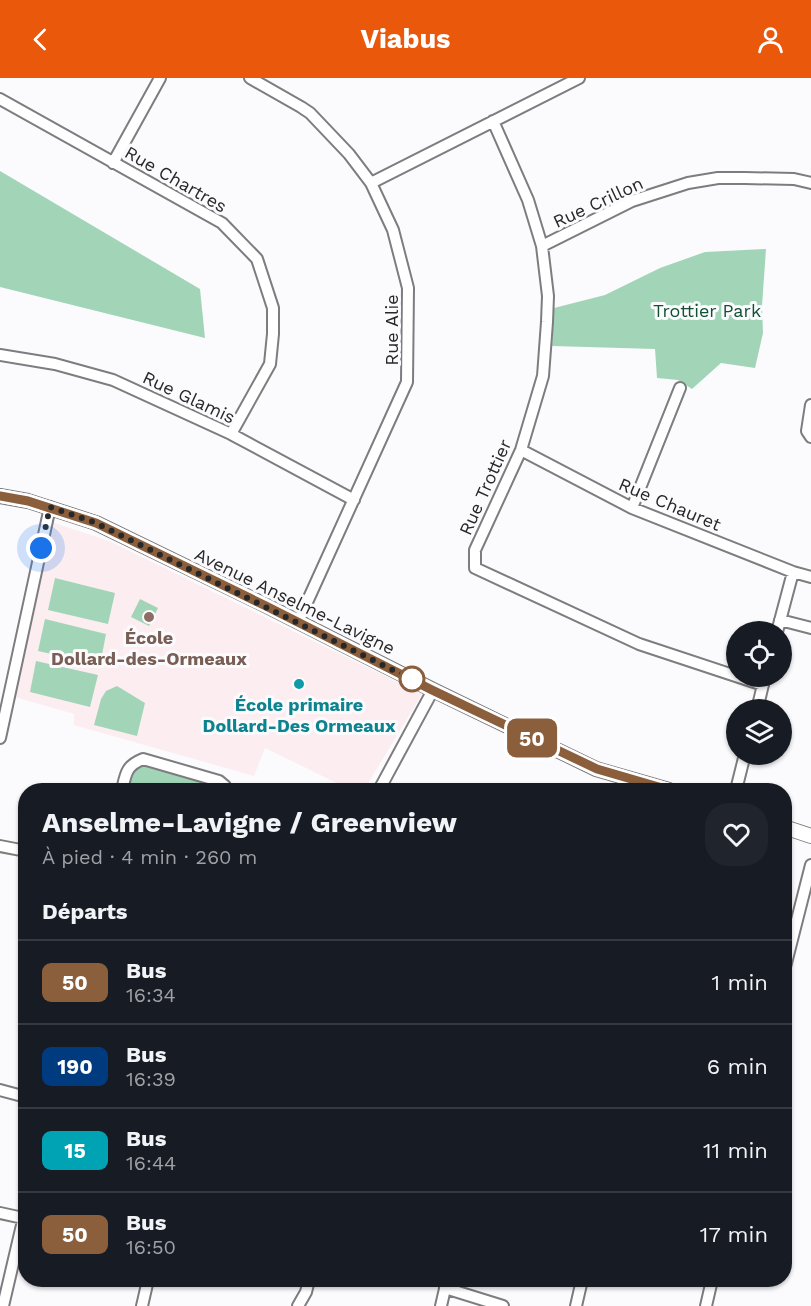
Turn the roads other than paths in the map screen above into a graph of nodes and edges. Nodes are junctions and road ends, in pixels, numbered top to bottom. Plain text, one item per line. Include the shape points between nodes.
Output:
1 (160, 78) edge
2 (250, 78) edge
3 (575, 79) edge
4 (0, 99) edge
5 (493, 121) junction
6 (113, 162) junction
7 (371, 183) junction
8 (811, 183) edge
9 (542, 246) junction
10 (0, 355) edge
11 (680, 388) dead end
12 (811, 405) edge
13 (231, 434) junction
14 (811, 437) edge
15 (521, 450) junction
16 (0, 496) edge
17 (354, 500) junction
18 (50, 507) junction
19 (632, 508) junction
20 (793, 572) junction
21 (811, 577) edge
22 (780, 620) joint
23 (298, 622) junction
24 (811, 628) edge
25 (726, 670) edge
26 (432, 690) junction
27 (1, 726) edge
28 (0, 738) edge
29 (742, 765) edge
30 (124, 783) edge
31 (221, 783) edge
32 (383, 783) edge
33 (645, 783) edge
34 (738, 783) edge
35 (792, 830) edge
36 (811, 836) edge
37 (0, 846) edge
38 (18, 849) edge
39 (811, 865) edge
40 (792, 941) edge
41 (0, 1090) edge
42 (18, 1094) edge
43 (0, 1213) edge
44 (18, 1213) edge
45 (18, 1240) edge
46 (146, 1287) edge
47 (307, 1287) edge
48 (445, 1287) edge
49 (454, 1287) edge
50 (580, 1287) edge
51 (710, 1287) edge
52 (3, 1306) edge
53 (142, 1306) edge
54 (298, 1306) edge
55 (441, 1306) edge
56 (503, 1306) edge
57 (576, 1306) edge
58 (706, 1306) edge

1 - 6 street
2 - 7 street, Rue Alie via 310,113
3 - 5 street
4 - 6 street, Rue Chartres
5 - 7 street
5 - 9 street, Rue Trottier via 528,200
6 - 13 street, Rue Chartres via 222,223 257,259 273,308 270,364
7 - 17 street, Rue Alie via 393,230 408,288 407,382
8 - 9 street, Rue Crillon via 794,179 718,178 688,183 632,201
9 - 15 street, Rue Trottier via 548,296 543,376
10 - 13 street, Rue Glamis via 55,364 112,380
11 - 19 street
12 - 14 street via 807,430
13 - 17 street, Rue Glamis
15 - 19 street, Rue Chauret
15 - 25 street, Rue Trottier via 475,550 475,568 639,644
16 - 18 street, Avenue Anselme-Lavigne
17 - 23 street, Rue Alie
18 - 23 street, Avenue Anselme-Lavigne via 96,523
18 - 27 street
19 - 20 street, Rue Chauret
20 - 21 street, Rue Chauret
20 - 22 street
22 - 24 street
23 - 26 street, Avenue Anselme-Lavigne
26 - 32 street
26 - 33 street, Avenue Anselme-Lavigne via 597,769
27 - 28 street
29 - 34 street
30 - 31 street via 132,763 144,759
35 - 36 street
37 - 38 street
39 - 40 street
41 - 42 street
43 - 44 street
45 - 52 street
46 - 53 street
47 - 54 street
48 - 55 street
49 - 56 street
50 - 57 street
51 - 58 street

